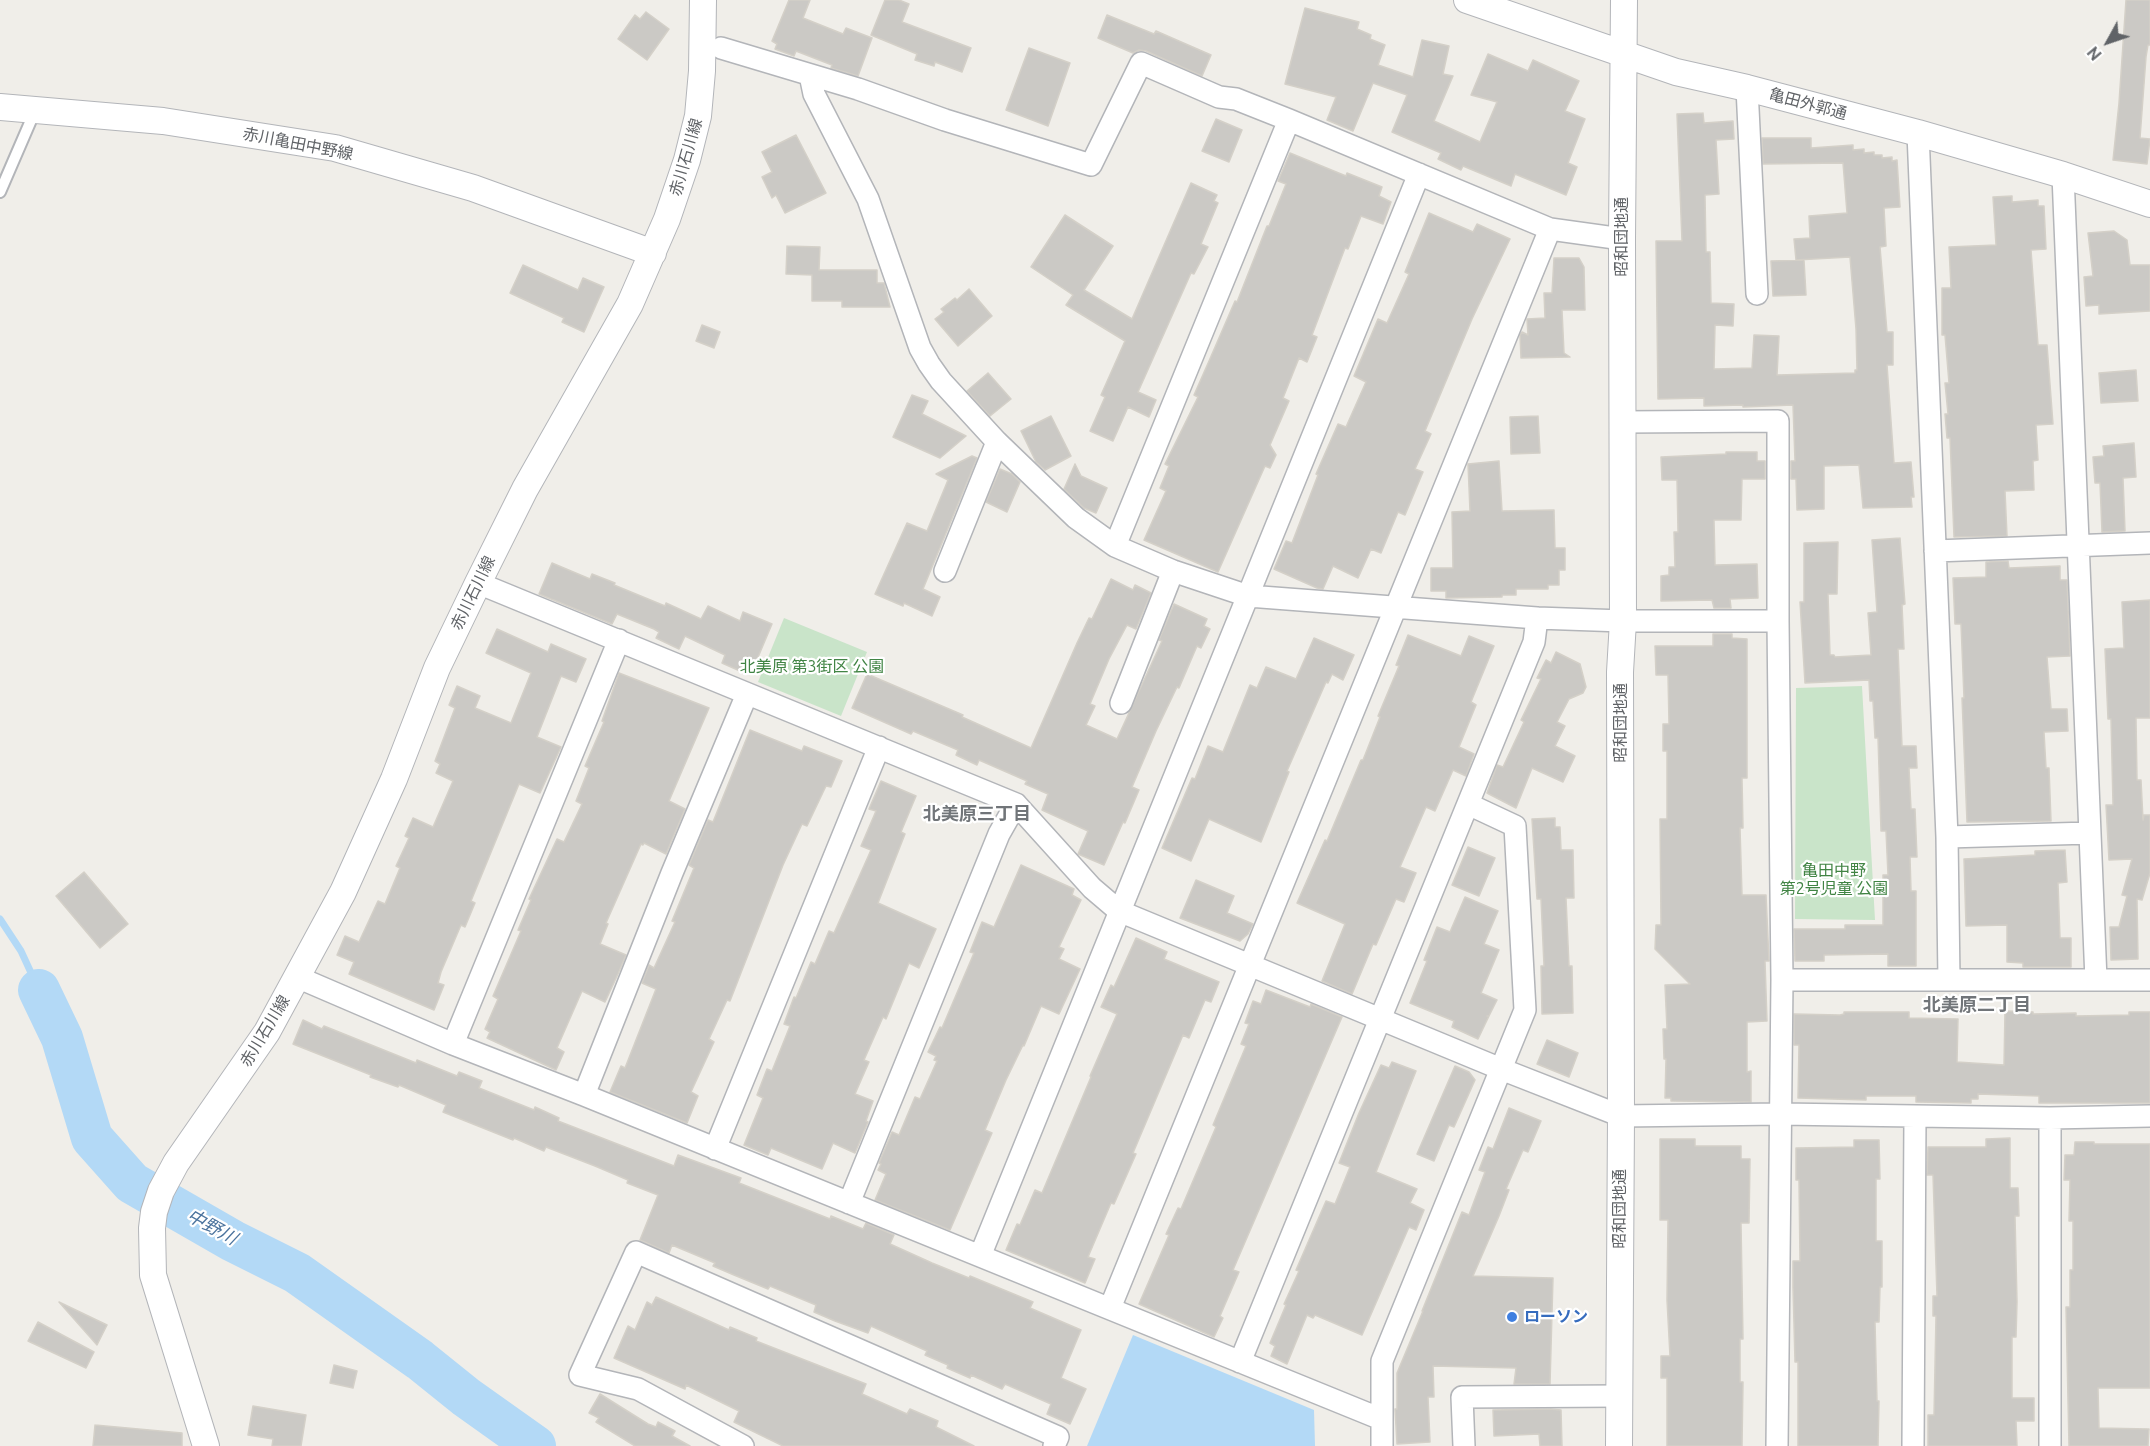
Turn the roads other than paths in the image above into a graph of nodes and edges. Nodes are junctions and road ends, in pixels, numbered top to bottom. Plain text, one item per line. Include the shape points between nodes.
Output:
1 (703, 0) edge
2 (1467, 0) edge
3 (1624, 0) edge
4 (721, 48) dead end
5 (1624, 55) junction
6 (810, 75) junction
7 (1747, 88) junction
8 (0, 107) edge
9 (35, 111) junction
10 (1289, 120) junction
11 (1918, 133) junction
12 (1419, 174) junction
13 (2062, 175) junction
14 (0, 192) edge
15 (2150, 204) edge
16 (1550, 229) junction
17 (1622, 239) junction
18 (653, 253) junction
19 (1757, 294) dead end
20 (1622, 422) junction
21 (997, 442) junction
22 (2150, 543) edge
23 (1115, 546) junction
24 (2078, 546) junction
25 (1935, 551) junction
26 (945, 571) dead end
27 (1173, 571) junction
28 (477, 584) junction
29 (1248, 596) junction
30 (1395, 607) junction
31 (1537, 618) junction
32 (1623, 621) junction
33 (1778, 621) junction
34 (619, 640) junction
35 (747, 694) junction
36 (1121, 704) dead end
37 (879, 747) junction
38 (1016, 804) junction
39 (1468, 804) junction
40 (2091, 833) junction
41 (1947, 837) junction
42 (1119, 911) junction
43 (1250, 964) junction
44 (297, 977) junction
45 (1782, 980) junction
46 (1949, 980) junction
47 (2096, 980) junction
48 (2150, 980) edge
49 (1381, 1019) junction
50 (453, 1044) junction
51 (1501, 1069) junction
52 (584, 1095) junction
53 (1780, 1114) junction
54 (1621, 1116) junction
55 (2150, 1116) edge
56 (1915, 1117) junction
57 (2050, 1118) junction
58 (715, 1149) junction
59 (849, 1203) junction
60 (980, 1256) junction
61 (1110, 1308) junction
62 (1240, 1362) junction
63 (1619, 1396) junction
64 (1381, 1419) junction
65 (206, 1446) edge
66 (743, 1446) edge
67 (1054, 1446) edge
68 (1382, 1446) edge
69 (1464, 1446) edge
70 (1619, 1446) edge
71 (1777, 1446) edge
72 (1913, 1446) edge
73 (2050, 1446) edge

1 - 18 street, 赤川石川線 via 698,116 687,160
2 - 5 street, 亀田外郭通
3 - 5 street, 昭和団地通
4 - 6 street
5 - 7 street, 亀田外郭通
5 - 17 street, 昭和団地通
6 - 10 street via 1091,165 1141,63 1219,97 1236,99
6 - 21 street via 814,94 868,199 920,348 941,381
7 - 11 street, 亀田外郭通
7 - 19 street
8 - 9 street, 赤川亀田中野線
9 - 14 lane
9 - 18 street, 赤川亀田中野線 via 163,121 335,148 473,188
10 - 12 street
10 - 23 street
11 - 13 street, 亀田外郭通
11 - 25 street
12 - 16 street
12 - 29 street
13 - 15 street, 亀田外郭通
13 - 24 street
16 - 17 street
16 - 30 street
17 - 20 street, 昭和団地通
18 - 28 street, 赤川石川線 via 630,304 525,489
20 - 32 street, 昭和団地通
20 - 33 street via 1778,421
21 - 23 street via 1076,518
21 - 26 street
22 - 24 street
23 - 27 street
24 - 25 street
24 - 40 street
25 - 41 street
27 - 29 street
27 - 36 street
28 - 34 street
28 - 44 street, 赤川石川線 via 437,668 394,779 343,892
29 - 30 street
29 - 42 street
30 - 31 street
30 - 43 street
31 - 32 street
31 - 39 street via 1534,642
32 - 33 street
32 - 54 street, 昭和団地通
33 - 45 street
34 - 35 street
34 - 50 street
35 - 37 street
35 - 52 street
37 - 38 street
37 - 58 street
38 - 42 street via 1092,888
38 - 59 street via 999,834
39 - 49 street
39 - 51 street via 1515,826 1525,1010
40 - 41 street
40 - 47 street
41 - 46 street
42 - 43 street
42 - 60 street
43 - 49 street
43 - 61 street
44 - 50 street
44 - 65 street, 赤川石川線 via 267,1032 176,1163 154,1212 153,1275
45 - 46 street
45 - 53 street
46 - 47 street
47 - 48 street
49 - 51 street
49 - 62 street
50 - 52 street
51 - 54 street
51 - 64 street via 1382,1361
52 - 58 street
53 - 54 street
53 - 56 street
53 - 71 street
54 - 63 street, 昭和団地通
55 - 57 street
56 - 57 street
56 - 72 street
57 - 73 street
58 - 59 street
59 - 60 street
60 - 61 street
61 - 62 street
62 - 64 street
63 - 69 street via 1462,1397
63 - 70 street, 昭和団地通
64 - 68 street
66 - 67 street via 638,1389 580,1375 636,1252 1058,1437

